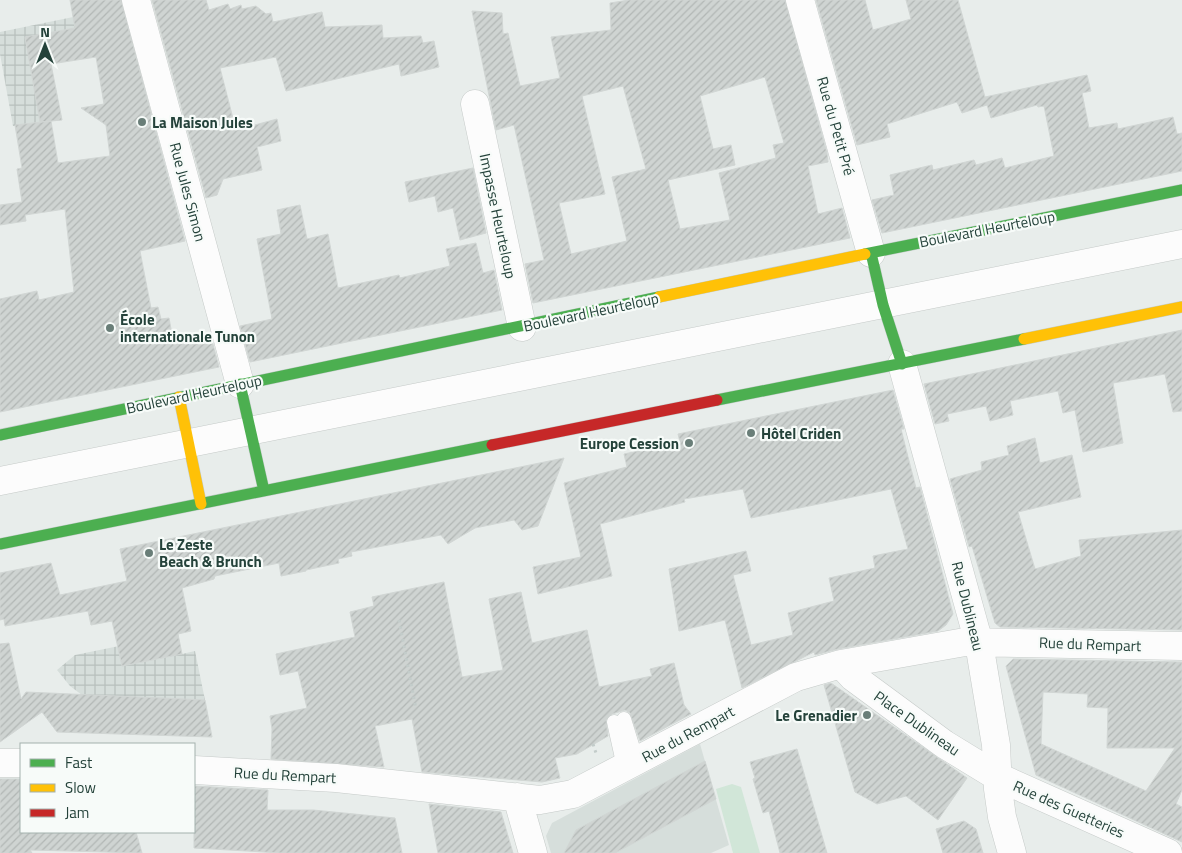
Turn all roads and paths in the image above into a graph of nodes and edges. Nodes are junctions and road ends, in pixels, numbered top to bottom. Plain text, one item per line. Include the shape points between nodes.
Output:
1 (136, 0) edge
2 (800, 0) edge
3 (475, 104) dead end
4 (1182, 190) edge
5 (1182, 244) edge
6 (871, 253) junction
7 (883, 305) junction
8 (1182, 307) edge
9 (522, 327) junction
10 (902, 364) junction
11 (240, 384) junction
12 (179, 397) junction
13 (251, 430) junction
14 (0, 435) edge
15 (189, 443) junction
16 (0, 481) edge
17 (264, 491) junction
18 (202, 504) junction
19 (0, 544) edge
20 (398, 620) dead end
21 (979, 643) junction
22 (1182, 646) edge
23 (841, 664) junction
24 (416, 709) dead end
25 (619, 721) dead end
26 (0, 763) edge
27 (20, 763) edge
28 (631, 764) junction
29 (195, 770) edge
30 (998, 777) junction
31 (517, 797) junction
32 (533, 853) edge
33 (1012, 853) edge
34 (1168, 853) edge

1 - 11 street, Rue Jules Simon
2 - 6 street, Rue du Petit Pré
3 - 9 street, Impasse Heurteloup
4 - 6 main road, Boulevard Heurteloup
5 - 7 street
6 - 7 main road
6 - 9 main road, Boulevard Heurteloup
7 - 10 main road
7 - 13 street
8 - 10 main road
9 - 11 main road, Boulevard Heurteloup
10 - 17 main road
10 - 21 street, Rue Dublineau
11 - 12 main road, Boulevard Heurteloup
11 - 13 main road
12 - 14 main road, Boulevard Heurteloup
12 - 15 main road
13 - 15 street
13 - 17 main road
15 - 16 street
15 - 18 main road
17 - 18 main road
18 - 19 main road
20 - 24 path
21 - 22 street, Rue du Rempart
21 - 23 street, Rue du Rempart via 933,646
21 - 30 street, Rue Dublineau via 996,745
23 - 28 street, Rue du Rempart via 796,677
23 - 30 street, Place Dublineau via 853,677 929,733
25 - 28 lane
26 - 27 street
28 - 31 street, Rue du Rempart via 573,794 540,800
29 - 31 street, Rue du Rempart via 336,778
30 - 33 street, Rue Dublineau via 1002,817
30 - 34 street, Rue des Guetteries
31 - 32 street

